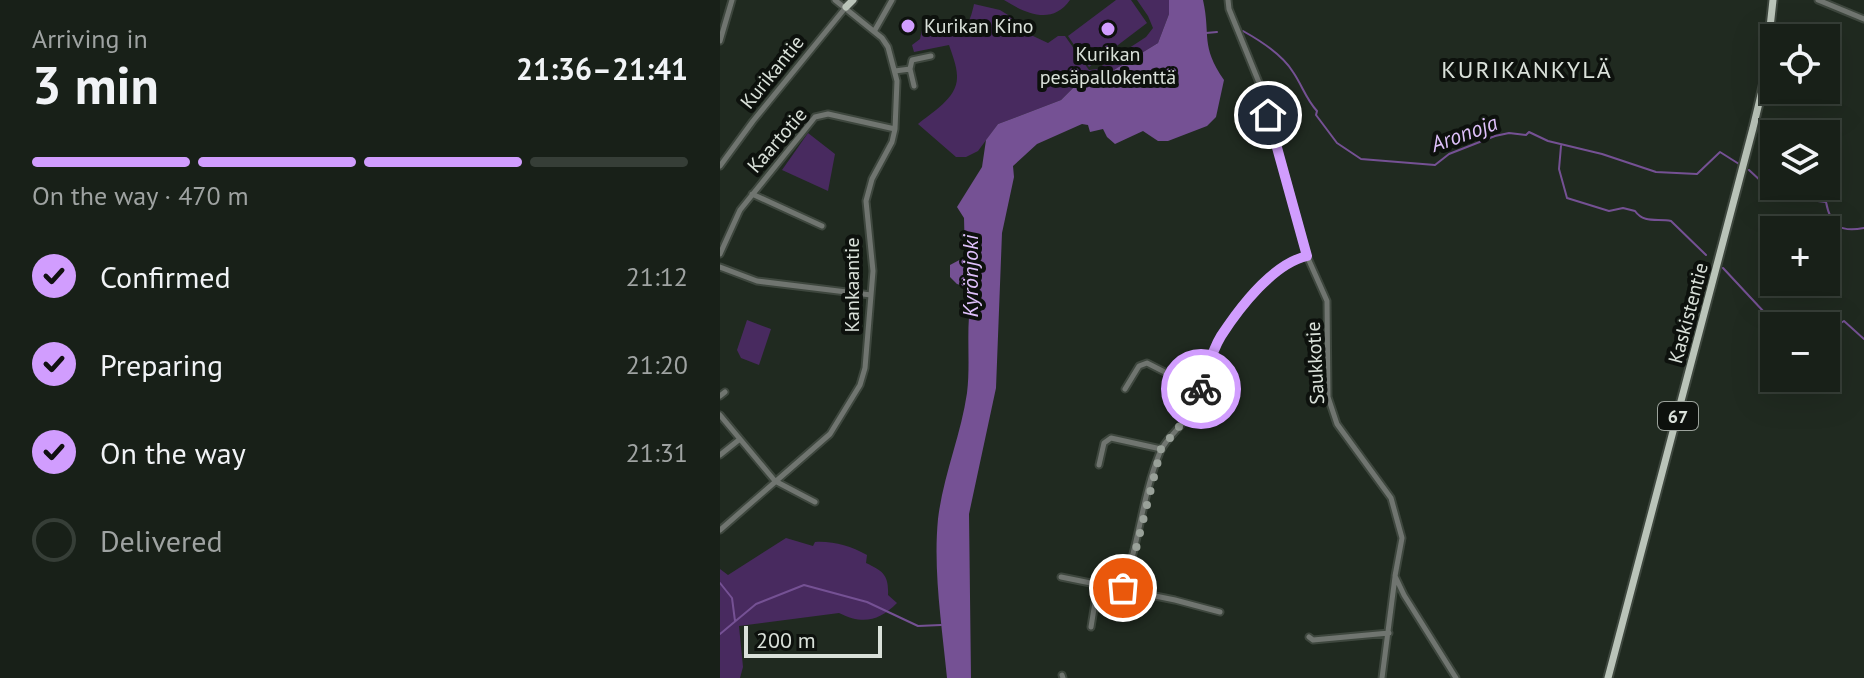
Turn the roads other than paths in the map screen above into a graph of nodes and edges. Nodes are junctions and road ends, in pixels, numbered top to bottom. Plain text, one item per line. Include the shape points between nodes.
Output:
1 (732, 0) edge
2 (835, 0) edge
3 (853, 0) edge
4 (892, 0) edge
5 (1228, 0) edge
6 (1773, 0) edge
7 (1818, 0) edge
8 (846, 7) junction
9 (1864, 19) edge
10 (875, 30) junction
11 (720, 41) edge
12 (931, 56) dead end
13 (910, 69) junction
14 (895, 71) junction
15 (914, 86) dead end
16 (895, 129) junction
17 (720, 166) edge
18 (752, 194) junction
19 (822, 226) dead end
20 (720, 254) edge
21 (1307, 256) junction
22 (720, 267) edge
23 (871, 295) junction
24 (1125, 389) dead end
25 (1200, 390) junction
26 (720, 415) edge
27 (740, 439) junction
28 (1161, 449) junction
29 (720, 455) edge
30 (1099, 465) dead end
31 (775, 481) junction
32 (815, 502) dead end
33 (721, 529) edge
34 (1395, 576) junction
35 (1061, 577) dead end
36 (1099, 584) junction
37 (1123, 588) junction
38 (1220, 612) dead end
39 (1091, 627) dead end
40 (1389, 633) junction
41 (1309, 637) dead end
42 (1382, 678) edge
43 (1456, 678) edge
44 (1608, 678) edge

1 - 11 street
2 - 8 street, Kankaantie
3 - 8 main road, Kurikantie
4 - 10 street
5 - 21 street, Saukkotie via 1260,85
6 - 44 main road, Kaskistentie / 67 via 1753,128
7 - 9 street
8 - 10 street, Kankaantie
8 - 17 street, Kurikantie
10 - 14 street, Kankaantie via 888,47
12 - 13 street via 912,60
13 - 14 street
13 - 15 street
14 - 16 street, Kankaantie
16 - 18 street, Kaartotie via 821,114
16 - 23 street, Kankaantie via 866,201
18 - 19 street
18 - 20 street, Kaartotie
21 - 25 street via 1279,269 1220,337
21 - 34 street, Saukkotie via 1327,301 1328,397 1337,424 1391,498 1401,525
22 - 23 street via 757,281
23 - 31 street, Kankaantie via 860,385 830,434
24 - 25 street via 1139,366 1147,363
25 - 28 street via 1191,412
26 - 27 street
27 - 29 street
27 - 31 street
28 - 30 street via 1111,438 1104,443
28 - 37 street
31 - 32 street
31 - 33 street, Kankaantie
34 - 40 street, Saukkotie
34 - 43 street
35 - 36 street
36 - 37 street
36 - 39 street
37 - 38 street
40 - 41 street
40 - 42 street, Saukkotie

